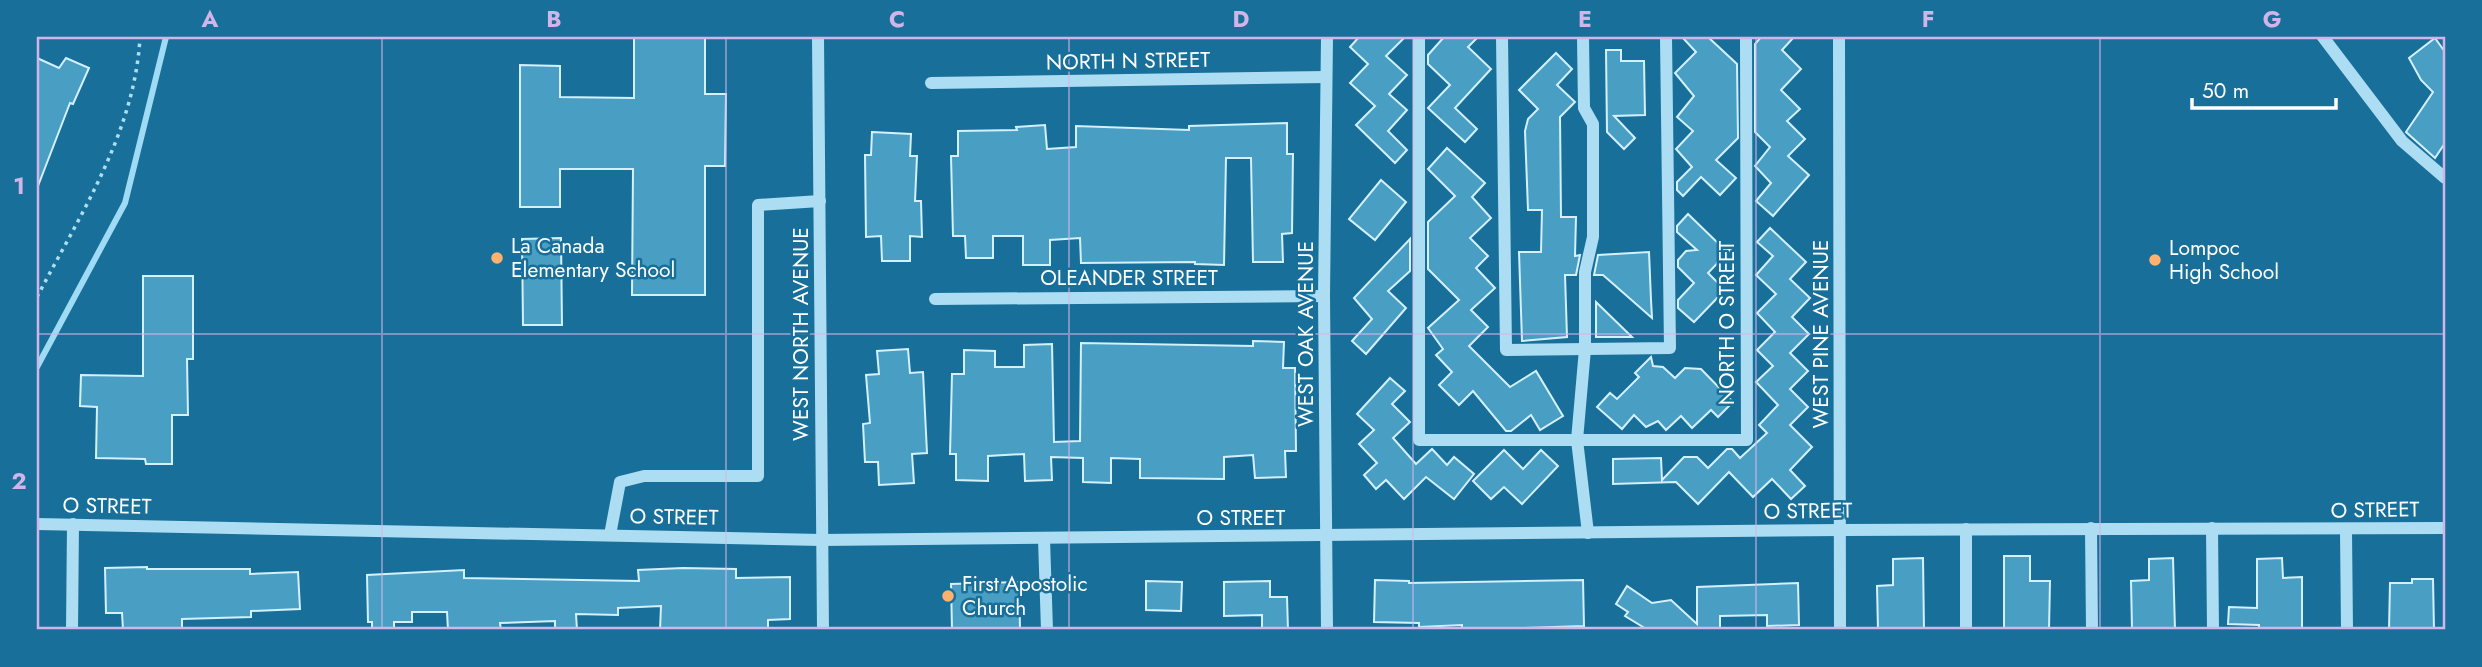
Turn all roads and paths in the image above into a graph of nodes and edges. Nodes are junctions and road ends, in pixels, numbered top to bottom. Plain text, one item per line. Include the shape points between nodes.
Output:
1 (140, 37) edge
2 (818, 37) edge
3 (1327, 37) edge
4 (1419, 37) edge
5 (1502, 37) edge
6 (1583, 37) edge
7 (1666, 37) edge
8 (1746, 37) edge
9 (1839, 37) edge
10 (2323, 37) edge
11 (1326, 77) junction
12 (931, 83) dead end
13 (2445, 178) edge
14 (820, 201) junction
15 (1324, 296) junction
16 (37, 297) edge
17 (935, 299) dead end
18 (1585, 349) junction
19 (1577, 440) junction
20 (37, 524) edge
21 (74, 524) junction
22 (2091, 528) junction
23 (2212, 528) junction
24 (2445, 528) edge
25 (1966, 529) junction
26 (1841, 530) junction
27 (2346, 531) junction
28 (1588, 533) junction
29 (610, 535) junction
30 (1326, 537) junction
31 (1045, 539) junction
32 (821, 540) junction
33 (72, 630) edge
34 (823, 630) edge
35 (1046, 630) edge
36 (1327, 630) edge
37 (1840, 630) edge
38 (1966, 630) edge
39 (2092, 630) edge
40 (2213, 630) edge
41 (2347, 630) edge

1 - 16 path via 129,105 109,159
2 - 14 street, WEST NORTH AVENUE
3 - 11 street, WEST OAK AVENUE
4 - 19 street, NORTH O STREET via 1419,440
5 - 18 street via 1506,350
6 - 18 street via 1584,108 1593,124 1593,224 1585,272
7 - 18 street via 1670,348
8 - 19 street, NORTH O STREET via 1746,440
9 - 26 street, WEST PINE AVENUE
10 - 13 street via 2402,141
11 - 12 street, NORTH N STREET
11 - 15 street, WEST OAK AVENUE
14 - 29 street via 758,205 758,476 645,476 620,482
14 - 32 street, WEST NORTH AVENUE
15 - 17 street, OLEANDER STREET
15 - 30 street, WEST OAK AVENUE
18 - 19 street
19 - 28 street
20 - 21 street, O STREET
21 - 29 street, O STREET
21 - 33 street
22 - 23 street, O STREET
22 - 25 street, O STREET
22 - 39 street
23 - 27 street, O STREET
23 - 40 street
24 - 27 street, O STREET
25 - 26 street, O STREET
25 - 38 street
26 - 28 street, O STREET
26 - 37 street, WEST PINE AVENUE
27 - 41 street
28 - 30 street, O STREET
29 - 32 street, O STREET
30 - 31 street, O STREET
30 - 36 street, WEST OAK AVENUE
31 - 32 street, O STREET
31 - 35 street
32 - 34 street, WEST NORTH AVENUE

